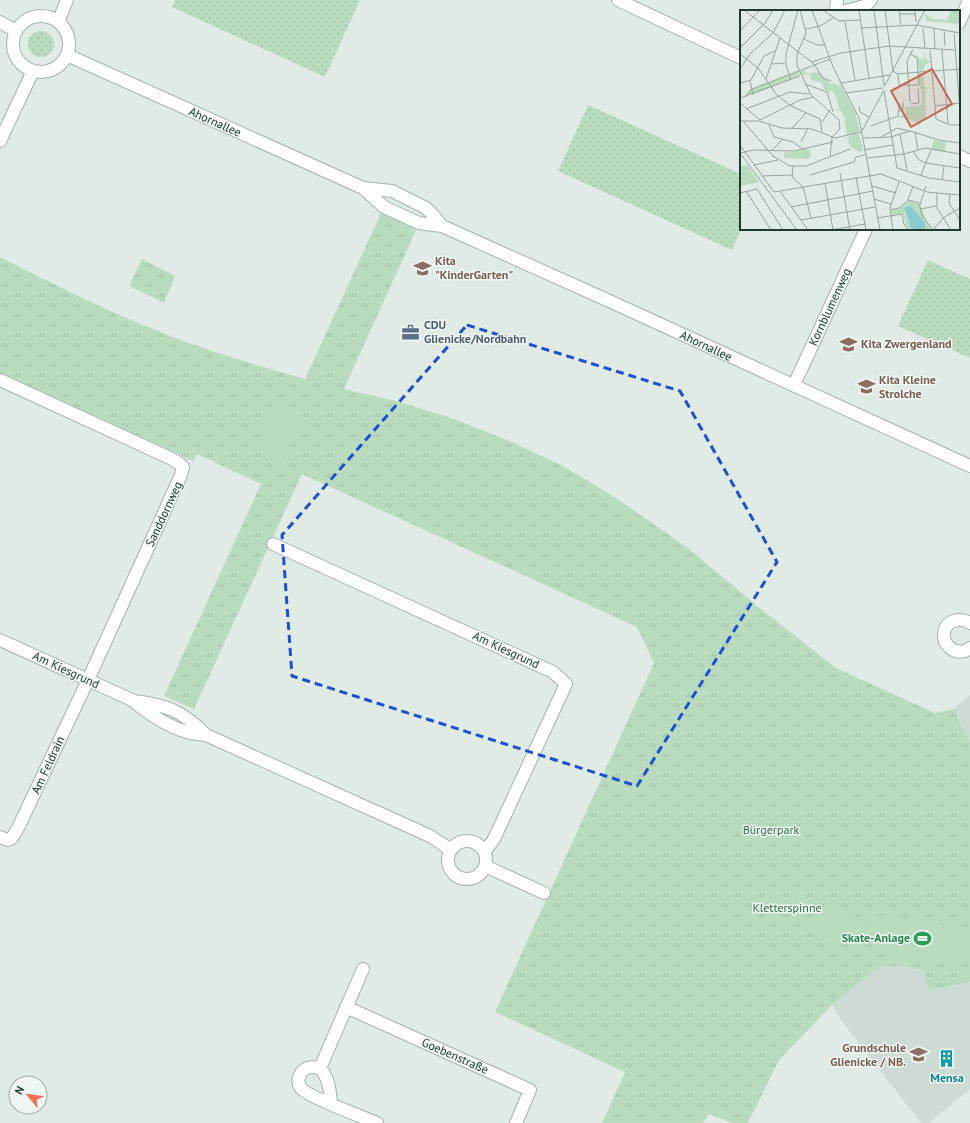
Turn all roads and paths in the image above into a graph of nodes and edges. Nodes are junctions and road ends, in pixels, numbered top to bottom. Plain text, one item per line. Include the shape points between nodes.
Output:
1 (67, 0) edge
2 (618, 0) edge
3 (837, 0) edge
4 (871, 0) edge
5 (969, 0) edge
6 (836, 10) edge
7 (849, 10) edge
8 (960, 21) edge
9 (0, 22) edge
10 (58, 22) junction
11 (16, 31) junction
12 (67, 55) junction
13 (740, 58) edge
14 (33, 71) junction
15 (0, 141) edge
16 (960, 156) edge
17 (970, 161) edge
18 (363, 188) junction
19 (442, 226) junction
20 (866, 230) edge
21 (0, 380) edge
22 (794, 385) junction
23 (970, 466) edge
24 (273, 544) dead end
25 (970, 623) edge
26 (0, 640) edge
27 (970, 648) edge
28 (88, 680) junction
29 (0, 837) edge
30 (451, 850) junction
31 (484, 851) junction
32 (485, 866) junction
33 (544, 893) dead end
34 (363, 969) dead end
35 (346, 1007) junction
36 (320, 1068) junction
37 (331, 1104) junction
38 (377, 1123) edge
39 (516, 1123) edge

1 - 10 street
2 - 13 street
3 - 6 street
4 - 7 street via 865,6
5 - 8 street
9 - 11 street
10 - 11 street via 47,17 35,17 24,22
10 - 12 street via 68,37
11 - 14 street via 13,43 15,55 22,65
12 - 14 street via 61,64 53,69
12 - 18 street, Ahornallee
14 - 15 street
16 - 17 street
18 - 19 street, Ahornallee via 390,210 419,223
18 - 19 street, Ahornallee via 392,191 426,208
19 - 22 street, Ahornallee
20 - 22 street, Kornblumenweg
21 - 28 street, Sanddornweg via 170,458 183,468
22 - 23 street, Ahornallee
24 - 31 street, Am Kiesgrund via 553,672 566,684 494,839
25 - 27 street via 957,620 946,627 944,633 944,639 952,649 958,652
26 - 28 street, Am Kiesgrund
28 - 29 street, Am Feldrain via 18,828 12,838 8,840
28 - 30 street, Am Kiesgrund via 132,700 150,715 169,725 189,733 206,734 430,836
30 - 31 street via 458,843 468,841 478,844
30 - 32 street via 448,859 450,868 455,875 463,879 480,874
31 - 32 street
32 - 33 street
34 - 35 street
35 - 36 street
35 - 39 street, Goebenstraße via 530,1090
36 - 37 street via 328,1082
36 - 37 street via 305,1069 298,1082 306,1093
37 - 38 street

